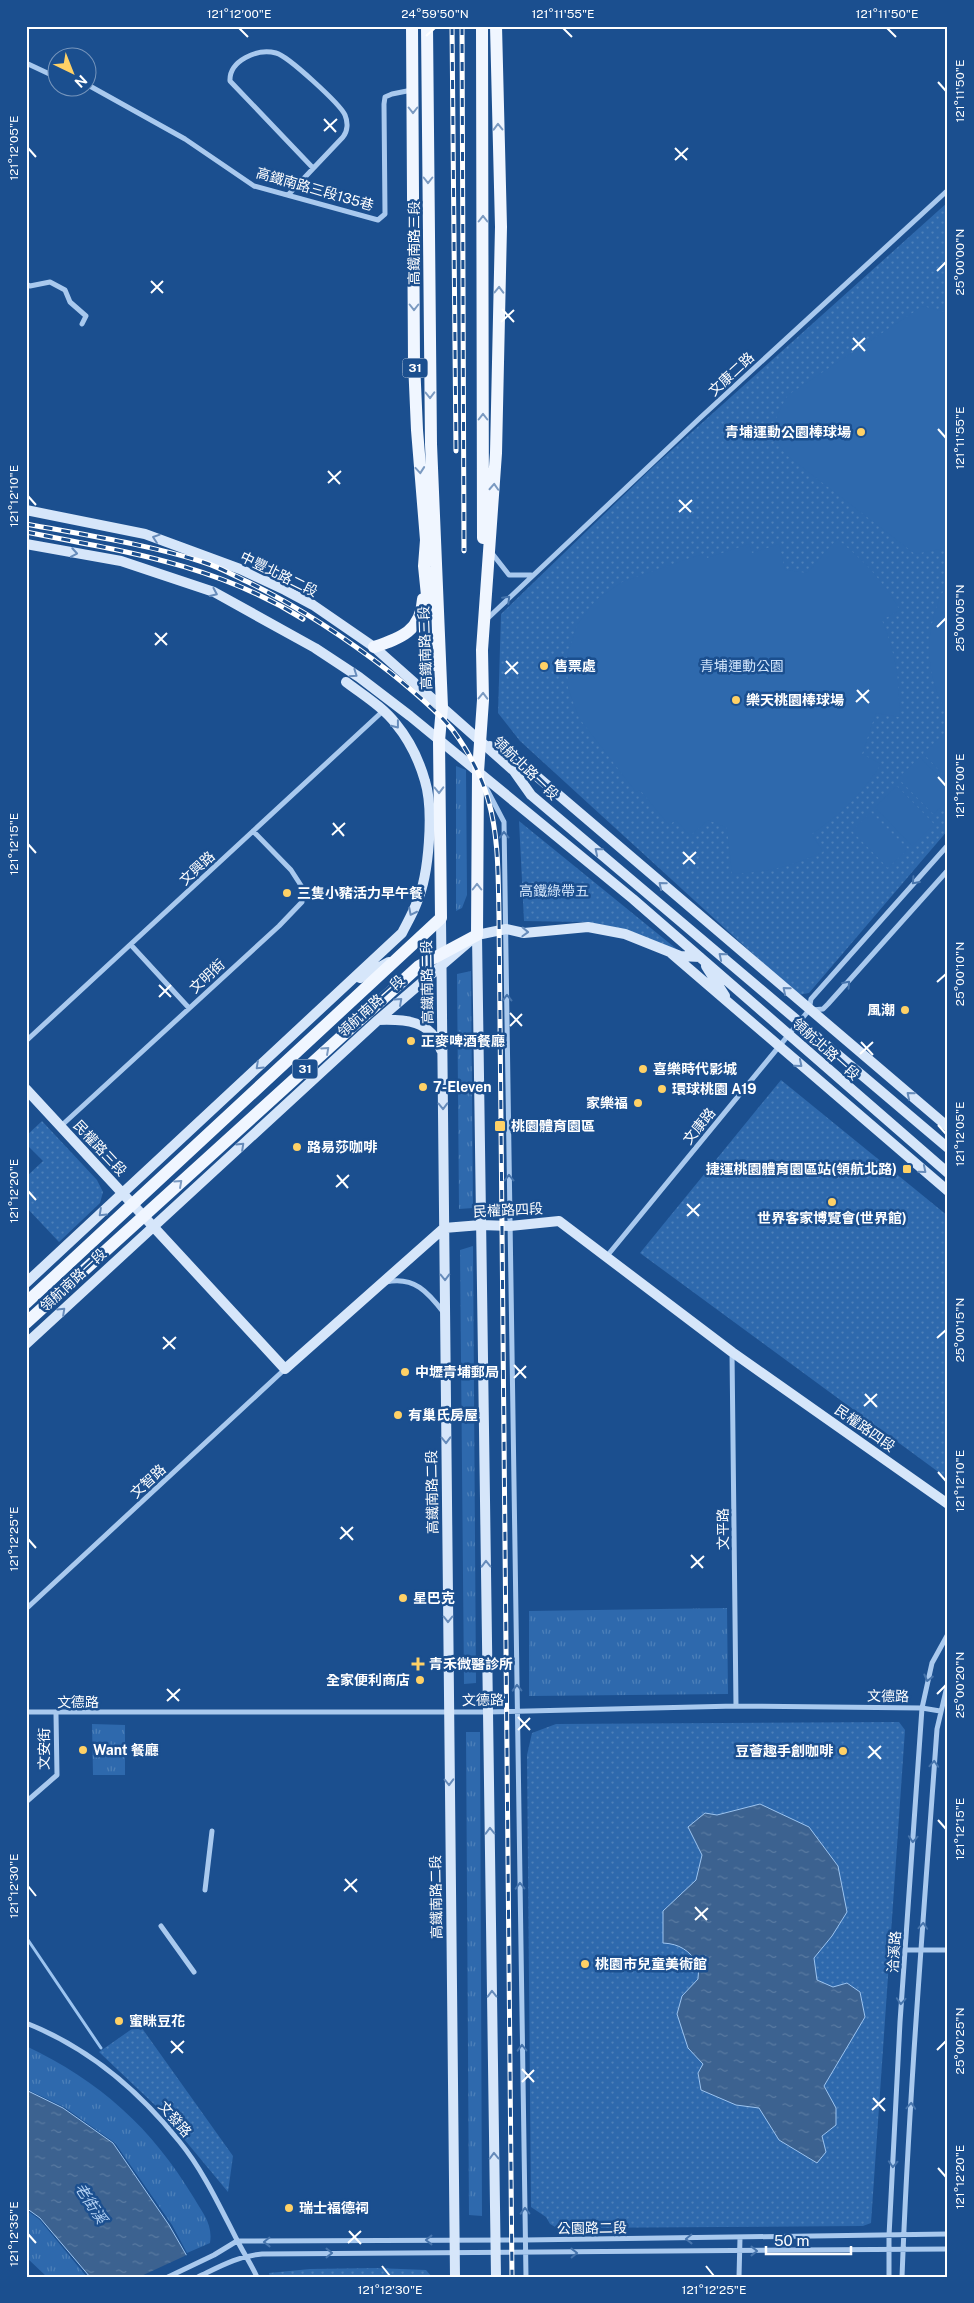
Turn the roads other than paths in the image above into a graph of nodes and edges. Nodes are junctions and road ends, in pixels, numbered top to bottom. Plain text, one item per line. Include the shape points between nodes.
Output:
1 (412, 26) edge
2 (482, 26) edge
3 (492, 26) edge
4 (496, 26) edge
5 (427, 29) edge
6 (26, 63) edge
7 (48, 73) edge
8 (482, 83) junction
9 (412, 90) junction
10 (98, 91) edge
11 (313, 168) junction
12 (948, 190) edge
13 (288, 195) junction
14 (26, 284) edge
15 (82, 324) dead end
16 (26, 510) edge
17 (426, 540) junction
18 (26, 544) edge
19 (490, 551) junction
20 (424, 566) junction
21 (531, 575) junction
22 (483, 623) junction
23 (440, 626) junction
24 (374, 646) junction
25 (346, 682) dead end
26 (442, 707) junction
27 (383, 710) junction
28 (439, 741) junction
29 (480, 742) junction
30 (478, 772) junction
31 (253, 830) junction
32 (948, 845) edge
33 (948, 870) edge
34 (441, 918) junction
35 (506, 930) junction
36 (477, 936) junction
37 (131, 945) junction
38 (670, 952) junction
39 (442, 953) junction
40 (400, 956) junction
41 (700, 957) junction
42 (442, 967) junction
43 (346, 986) junction
44 (189, 1008) junction
45 (732, 1008) junction
46 (809, 1010) junction
47 (378, 1020) junction
48 (800, 1022) junction
49 (789, 1035) junction
50 (26, 1041) edge
51 (778, 1046) junction
52 (442, 1056) junction
53 (26, 1089) edge
54 (61, 1126) junction
55 (948, 1127) edge
56 (948, 1148) edge
57 (948, 1173) edge
58 (948, 1191) edge
59 (123, 1193) junction
60 (133, 1204) junction
61 (143, 1215) junction
62 (481, 1226) junction
63 (510, 1226) junction
64 (154, 1227) junction
65 (444, 1228) junction
66 (607, 1256) junction
67 (26, 1282) edge
68 (383, 1283) junction
69 (26, 1303) edge
70 (445, 1315) junction
71 (26, 1323) edge
72 (26, 1344) edge
73 (732, 1352) junction
74 (285, 1369) junction
75 (948, 1504) edge
76 (26, 1609) edge
77 (948, 1634) edge
78 (948, 1682) edge
79 (736, 1706) junction
80 (922, 1708) junction
81 (517, 1711) junction
82 (940, 1711) junction
83 (26, 1712) edge
84 (449, 1712) junction
85 (488, 1712) junction
86 (56, 1714) junction
87 (26, 1802) edge
88 (212, 1831) dead end
89 (205, 1890) dead end
90 (161, 1926) dead end
91 (905, 1950) junction
92 (921, 1950) junction
93 (948, 1950) edge
94 (194, 1972) dead end
95 (26, 2023) edge
96 (948, 2234) edge
97 (904, 2235) junction
98 (889, 2236) junction
99 (740, 2238) junction
100 (455, 2240) junction
101 (495, 2240) junction
102 (526, 2240) junction
103 (237, 2241) junction
104 (904, 2249) junction
105 (948, 2249) edge
106 (889, 2250) junction
107 (739, 2251) junction
108 (455, 2254) junction
109 (496, 2254) junction
110 (526, 2254) junction
111 (245, 2256) junction
112 (168, 2277) edge
113 (198, 2277) edge
114 (257, 2277) edge
115 (455, 2277) edge
116 (496, 2277) edge
117 (526, 2277) edge
118 (739, 2277) edge
119 (889, 2277) edge
120 (902, 2277) edge

1 - 9 main road, 高鐵南路三段 / 31
2 - 8 main road
3 - 8 main road
19 -> 4 main road via 496,453 501,227
5 - 9 main road
5 -> 23 main road, 高鐵南路三段 / 31 via 431,435
6 - 7 street
22 -> 8 main road
9 - 13 street, 高鐵南路三段135巷 via 385,97 385,214 378,220
9 -> 17 main road, 高鐵南路三段 / 31 via 414,362
10 - 13 street, 高鐵南路三段135巷 via 185,139 254,186
11 - 11 street via 347,132 346,117 340,107 291,62 276,53 246,58 235,64 229,73 230,81
11 - 13 street
12 - 21 street, 文康二路
14 - 15 street via 50,282 65,290 70,302 86,316
24 -> 16 street, 中豐北路二段 via 312,605 232,566 145,534
17 - 20 main road, 高鐵南路三段 / 31
17 - 23 main road
18 -> 28 street via 121,561 214,592 344,668
19 - 21 street via 509,575
19 - 22 main road
20 - 24 main road via 423,602 418,622 402,637
20 - 26 main road, 高鐵南路三段 / 31 via 433,661
22 -> 21 street, 文康二路
29 -> 22 main road
23 - 26 main road, 高鐵南路三段 / 31
24 - 26 street, 中豐北路二段
25 - 27 street, 高鐵南路二段
26 - 28 main road, 高鐵南路二段 / 31
26 - 29 street, 中豐北路二段
27 - 31 street, 文興路
27 -> 43 street, 高鐵南路二段 via 414,750 426,783 429,825 425,874 418,902 402,933
28 - 30 street
28 -> 34 main road, 高鐵南路二段 / 31
29 - 30 main road
46 -> 29 street, 領航北路一段 via 512,756
48 -> 29 street, 領航北路一段 via 531,795 514,771
35 -> 30 street via 504,822
36 -> 30 main road
30 - 41 street, 領航北路一段
31 - 37 street, 文興路
31 - 44 street, 文明街 via 302,886 302,902
32 -> 46 street, 文康路 via 816,993
46 -> 33 street via 823,1009 828,1004
34 - 39 street, 高鐵南路二段
34 - 40 main road, 31
35 - 36 street
35 -> 38 street via 524,933 588,927 625,934
63 -> 35 street
36 - 39 main road, 領航南路一段 / 31
36 - 42 street, 領航南路一段 / 31
36 - 62 street
37 - 44 street
37 - 50 street, 文興路
38 - 41 street
38 - 45 street, 領航北路一段
39 - 42 street, 高鐵南路二段
61 -> 39 main road, 領航南路一段 / 31 via 419,966
40 - 43 street, 31
40 - 60 main road, 領航南路一段 / 31
41 - 45 street
41 - 49 street, 領航北路一段
47 -> 42 street, 領航南路一段 / 31
42 - 52 street, 高鐵南路二段
43 -> 59 street, 31
44 - 54 street, 文明街
45 - 51 street, 領航北路一段
46 - 48 street, 文康路
55 -> 46 street, 領航北路一段
47 - 52 street via 416,1022 438,1042
64 -> 47 street, 領航南路一段 / 31
48 - 49 street, 文康路
48 - 56 street, 領航北路一段
49 - 51 street, 文康路
49 - 57 street, 領航北路一段
51 -> 58 street, 領航北路一段
51 - 66 street, 文康路
52 -> 65 street, 高鐵南路二段
53 - 54 street, 民權路三段
54 - 59 street, 民權路三段
59 - 60 street, 民權路三段
59 -> 67 street, 31
60 - 61 street, 民權路三段
60 - 69 main road, 領航南路一段 / 31
61 - 64 street, 民權路三段
61 - 71 main road, 領航南路一段 / 31
62 - 63 street, 民權路四段
62 - 65 street, 民權路四段
85 -> 62 street
63 - 66 street, 民權路四段 via 559,1221
81 -> 63 street
72 -> 64 street, 領航南路一段 / 31
64 - 74 street
65 - 68 street
65 -> 70 street, 高鐵南路二段
66 - 73 street, 民權路四段
68 - 70 street via 398,1280 422,1288
68 - 74 street
70 -> 84 street, 高鐵南路二段
73 - 75 street, 民權路四段
73 - 79 street, 文平路
74 - 76 street, 文智路
77 -> 80 street, 洽溪路 via 932,1663
78 - 82 street, 洽溪路
79 - 80 street, 文德路
79 - 81 street, 文德路
80 - 82 street, 文德路
80 -> 91 street, 洽溪路
81 - 85 street, 文德路
102 -> 81 street
92 -> 82 street, 洽溪路 via 936,1728
83 - 86 street, 文德路
84 - 85 street, 文德路
84 - 86 street, 文德路
84 -> 100 street, 高鐵南路二段
101 -> 85 street
86 - 87 street, 文安街 via 57,1775
88 - 89 street
90 - 94 street
91 - 92 street
91 -> 98 street, 洽溪路
92 - 93 street
97 -> 92 street, 洽溪路
95 - 103 street, 文發路 via 90,2058 149,2106 187,2152
96 - 97 street, 公園路二段
97 - 98 street, 公園路二段
97 - 104 street, 洽溪路
98 - 99 street, 公園路二段
98 - 106 street, 洽溪路
99 -> 102 street, 公園路二段
99 - 107 street
100 - 101 street, 公園路二段
100 -> 103 street, 公園路二段
100 - 108 street, 高鐵南路二段
101 - 102 street, 公園路二段
101 - 109 street
102 - 110 street
103 - 111 street, 文發路
103 - 112 street
104 - 105 street, 公園路二段
104 - 106 street, 公園路二段
104 - 120 street, 洽溪路
107 -> 106 street, 公園路二段
106 - 119 street, 洽溪路
110 -> 107 street, 公園路二段
107 - 118 street
108 - 109 street, 公園路二段
111 -> 108 street, 公園路二段
108 - 115 street, 高鐵南路二段
109 - 110 street, 公園路二段
109 - 116 street
110 - 117 street
111 - 113 street
111 - 114 street, 文發路

